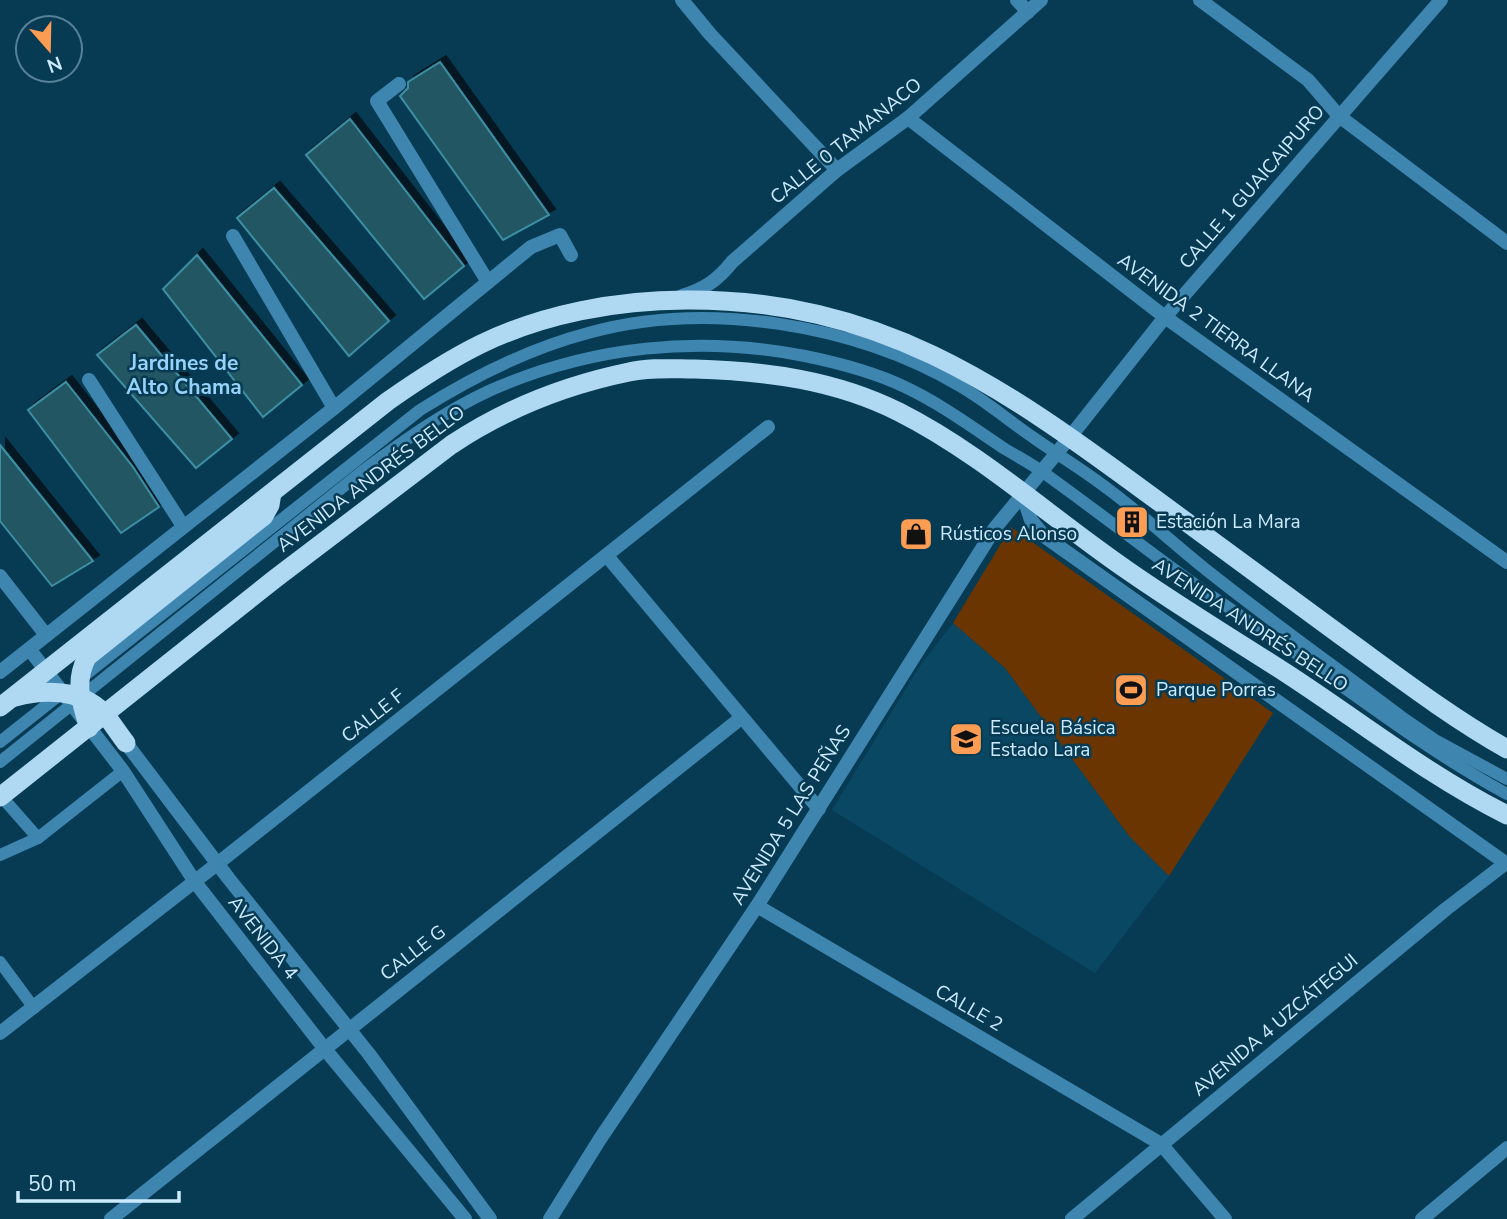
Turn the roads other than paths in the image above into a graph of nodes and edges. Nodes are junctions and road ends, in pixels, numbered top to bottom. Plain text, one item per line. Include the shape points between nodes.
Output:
1 (682, 0) edge
2 (1017, 0) edge
3 (1041, 0) edge
4 (1200, 0) edge
5 (1441, 0) edge
6 (1028, 12) junction
7 (399, 84) dead end
8 (1339, 116) junction
9 (908, 118) junction
10 (837, 170) junction
11 (233, 236) dead end
12 (1507, 243) edge
13 (570, 255) dead end
14 (488, 282) junction
15 (670, 300) junction
16 (1165, 317) junction
17 (89, 380) dead end
18 (334, 408) junction
19 (768, 427) dead end
20 (1070, 437) junction
21 (1056, 454) junction
22 (1041, 471) junction
23 (272, 492) junction
24 (1022, 493) junction
25 (183, 526) junction
26 (607, 556) junction
27 (1507, 562) edge
28 (0, 576) edge
29 (46, 635) junction
30 (30, 650) junction
31 (45, 671) junction
32 (0, 672) edge
33 (75, 695) junction
34 (126, 698) junction
35 (5, 703) edge
36 (105, 715) junction
37 (741, 718) junction
38 (89, 728) junction
39 (0, 742) edge
40 (126, 743) junction
41 (1507, 748) edge
42 (0, 762) edge
43 (123, 771) junction
44 (1507, 779) edge
45 (1507, 794) edge
46 (0, 796) edge
47 (819, 809) junction
48 (1507, 815) edge
49 (38, 838) junction
50 (0, 855) edge
51 (217, 864) junction
52 (1506, 864) edge
53 (195, 882) junction
54 (757, 906) junction
55 (0, 962) edge
56 (34, 1008) junction
57 (348, 1029) junction
58 (0, 1033) edge
59 (324, 1048) junction
60 (1161, 1144) junction
61 (1507, 1148) edge
62 (111, 1219) edge
63 (465, 1219) edge
64 (490, 1219) edge
65 (550, 1219) edge
66 (1072, 1219) edge
67 (1225, 1219) edge
68 (1422, 1219) edge

1 - 10 street
2 - 6 street
3 - 6 street, CALLE 0 TAMANACO
4 - 8 street via 1308,80
5 - 8 street, CALLE 1 GUAICAIPURO
6 - 9 street, CALLE 0 TAMANACO
7 - 14 street via 377,101
8 - 12 street
8 - 16 street, CALLE 1 GUAICAIPURO
9 - 10 street, CALLE 0 TAMANACO
9 - 16 street, AVENIDA 2 TIERRA LLANA
10 - 15 street, CALLE 0 TAMANACO via 711,284
11 - 18 street
13 - 14 street via 559,235 531,247
14 - 18 street
15 - 20 highway, AVENIDA ANDRÉS BELLO via 768,305 814,312 882,332 964,369
15 - 23 highway, AVENIDA ANDRÉS BELLO via 564,315 481,344 424,375
16 - 20 street, CALLE 1 GUAICAIPURO
16 - 27 street, AVENIDA 2 TIERRA LLANA
17 - 25 street
18 - 25 street
19 - 26 street, CALLE F
20 - 21 street, AVENIDA 5 LAS PEÑAS
20 - 41 highway, AVENIDA ANDRÉS BELLO via 1442,708
21 - 22 street, AVENIDA 5 LAS PEÑAS
21 - 33 lane via 959,386 895,355 843,337 709,318 589,332 511,360 420,410
21 - 44 lane via 1106,487 1206,570 1403,718
22 - 24 street, AVENIDA 5 LAS PEÑAS
22 - 33 lane via 950,411 903,386 852,367 727,345 666,346 596,355 490,390 421,429
22 - 45 lane via 1396,726
23 - 31 highway, AVENIDA ANDRÉS BELLO
23 - 33 highway via 264,516 93,652 82,666
24 - 34 highway, AVENIDA ANDRÉS BELLO via 932,430 837,388 765,372 630,371 515,408 451,444
24 - 47 street, AVENIDA 5 LAS PEÑAS via 995,528
24 - 48 highway, AVENIDA ANDRÉS BELLO via 1126,570 1362,726
24 - 52 street via 1031,520 1044,536
25 - 29 street
26 - 37 street
26 - 51 street, CALLE F
28 - 29 street
29 - 30 street
30 - 31 street
30 - 32 street
31 - 33 street
31 - 35 highway, AVENIDA ANDRÉS BELLO
33 - 35 highway via 40,691
33 - 36 highway
33 - 38 highway
33 - 39 lane
33 - 42 lane
34 - 36 highway, AVENIDA ANDRÉS BELLO
34 - 40 highway via 122,723
36 - 38 highway, AVENIDA ANDRÉS BELLO
36 - 40 highway
37 - 47 street
37 - 57 street, CALLE G
38 - 43 street, AVENIDA 4
38 - 46 highway, AVENIDA ANDRÉS BELLO
40 - 51 street
43 - 49 lane
43 - 53 street, AVENIDA 4
46 - 49 lane
47 - 54 street, AVENIDA 5 LAS PEÑAS
49 - 50 lane
51 - 53 street, CALLE F
51 - 57 street
52 - 60 street, AVENIDA 4 UZCÁTEGUI
53 - 56 street, CALLE F
53 - 59 street, AVENIDA 4
54 - 60 street, CALLE 2
54 - 65 street, AVENIDA 5 LAS PEÑAS
55 - 56 lane
56 - 58 street, CALLE F
57 - 59 street, CALLE G
57 - 64 street
59 - 62 street, CALLE G
59 - 63 street, AVENIDA 4
60 - 66 street, AVENIDA 4 UZCÁTEGUI
60 - 67 street, CALLE 2
61 - 68 street

